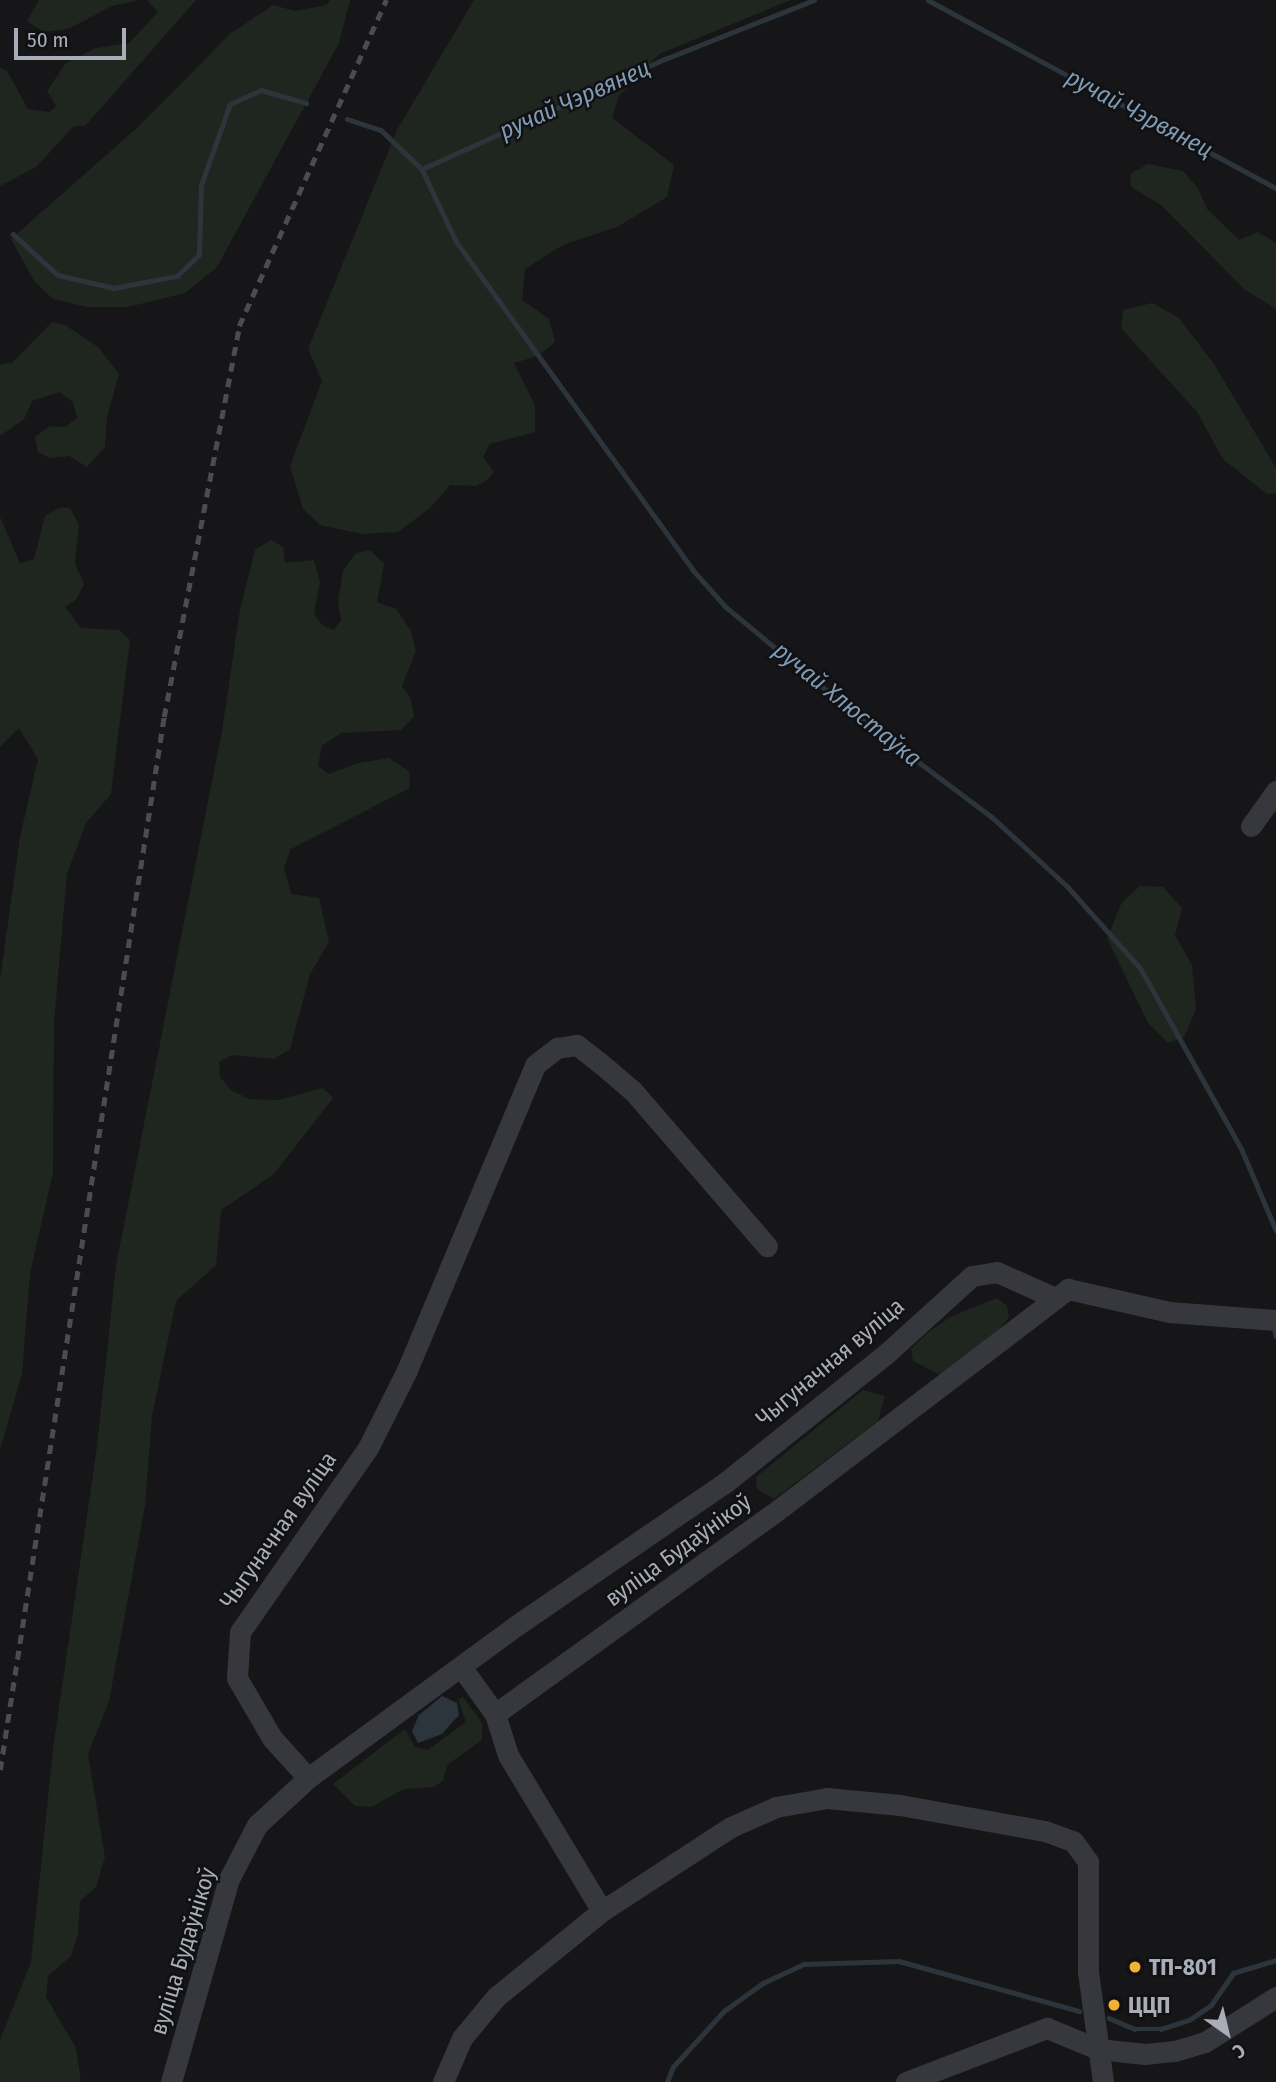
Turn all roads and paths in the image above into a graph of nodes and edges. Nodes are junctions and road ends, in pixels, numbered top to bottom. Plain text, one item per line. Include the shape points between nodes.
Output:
1 (1276, 792) edge
2 (1251, 826) dead end
3 (768, 1246) dead end
4 (1061, 1294) junction
5 (1276, 1320) edge
6 (462, 1668) junction
7 (495, 1714) junction
8 (308, 1778) junction
9 (602, 1910) junction
10 (1276, 1997) edge
11 (1098, 2049) junction
12 (171, 2082) edge
13 (443, 2082) edge
14 (905, 2082) edge
15 (1102, 2082) edge

1 - 2 street
3 - 8 street, Чыгуначная вуліца via 633,1091 599,1062 577,1045 557,1048 535,1065 407,1370 368,1448 240,1632 235,1657 241,1688 272,1738
4 - 5 street, Чыгуначная вуліца via 1170,1312
4 - 6 street, Чыгуначная вуліца via 997,1272 972,1276 887,1353 726,1482
4 - 7 street, вуліца Будаўнікоў via 770,1516
6 - 7 street
6 - 8 street, Чыгуначная вуліца
7 - 9 street via 508,1755
8 - 12 street, вуліца Будаўнікоў via 257,1825 229,1879
9 - 11 street via 731,1827 776,1807 827,1798 1045,1831 1073,1841 1088,1862 1087,1972
9 - 13 street via 496,1997 462,2038
10 - 11 street via 1205,2042 1175,2051 1145,2054
11 - 14 street via 1047,2028
11 - 15 street

